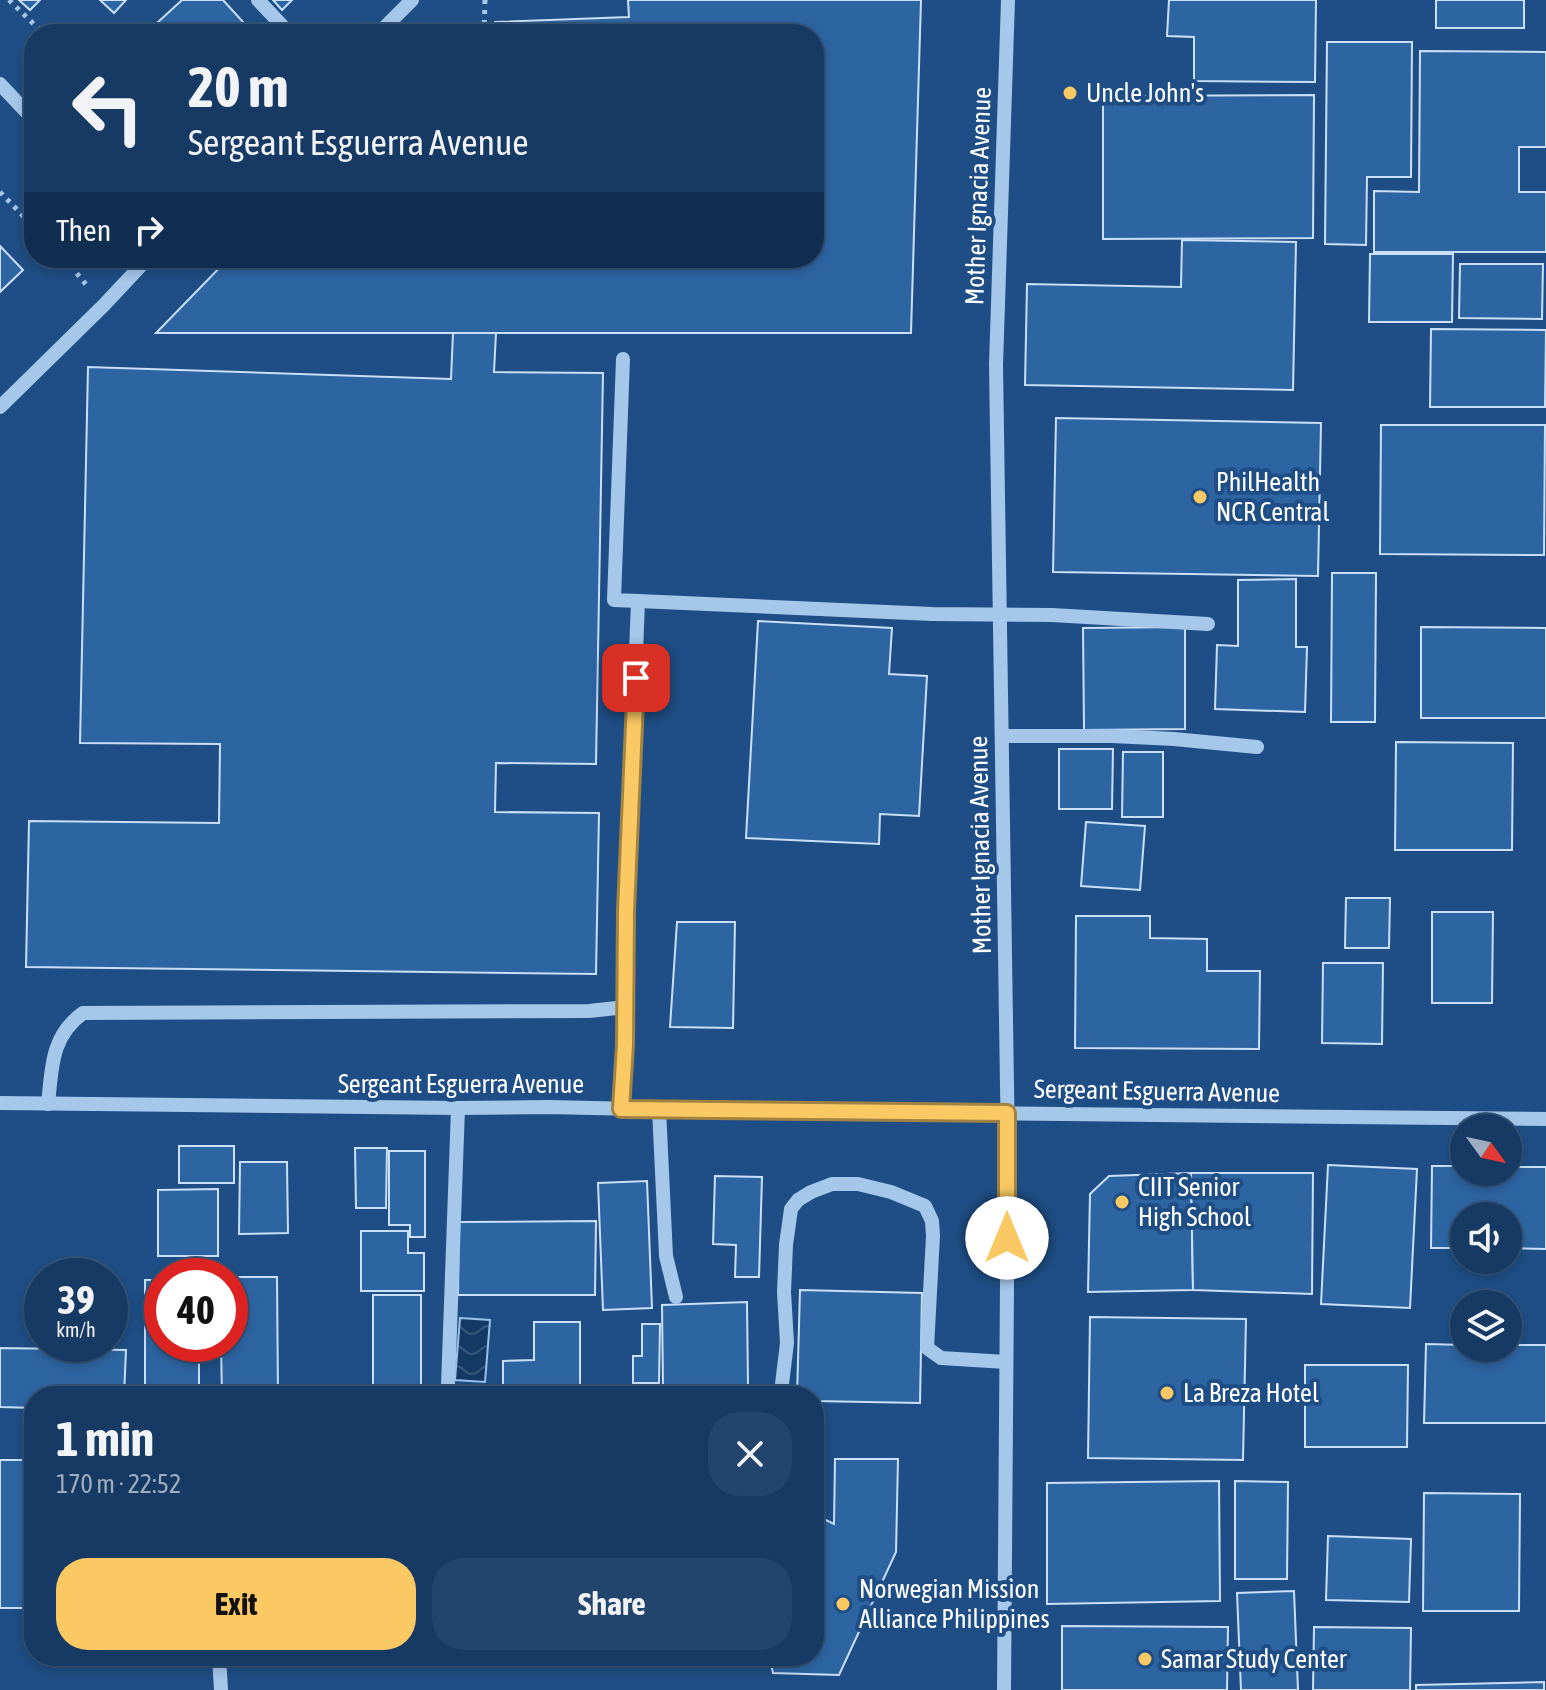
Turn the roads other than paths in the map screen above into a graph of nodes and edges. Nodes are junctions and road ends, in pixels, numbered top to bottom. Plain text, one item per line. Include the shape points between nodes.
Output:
1 (258, 0) edge
2 (1008, 0) edge
3 (407, 2) edge
4 (281, 24) edge
5 (387, 24) edge
6 (0, 84) edge
7 (24, 109) edge
8 (139, 268) edge
9 (623, 359) dead end
10 (0, 407) edge
11 (638, 601) junction
12 (1001, 615) junction
13 (1208, 624) dead end
14 (1003, 736) junction
15 (1257, 747) dead end
16 (626, 1007) junction
17 (0, 1103) edge
18 (48, 1104) junction
19 (458, 1108) junction
20 (621, 1109) junction
21 (659, 1109) junction
22 (1007, 1113) junction
23 (1546, 1119) edge
24 (676, 1297) dead end
25 (1006, 1362) junction
26 (782, 1384) dead end
27 (448, 1386) dead end
28 (220, 1666) edge
29 (221, 1690) edge
30 (1004, 1690) edge

1 - 4 street
2 - 12 street, Mother Ignacia Avenue via 996,365
3 - 5 street
6 - 7 street
8 - 10 street
9 - 11 street via 614,600
11 - 12 street
11 - 16 street
12 - 13 street
12 - 14 street, Mother Ignacia Avenue
14 - 15 street via 1128,736
14 - 22 street, Mother Ignacia Avenue
16 - 18 street via 574,1012 83,1013 61,1035
16 - 20 street
17 - 18 street, Sergeant Esguerra Avenue
18 - 19 street, Sergeant Esguerra Avenue
19 - 20 street, Sergeant Esguerra Avenue
19 - 27 street
20 - 21 street, Sergeant Esguerra Avenue
21 - 22 street, Sergeant Esguerra Avenue
21 - 24 street via 666,1256
22 - 23 street, Sergeant Esguerra Avenue
22 - 25 street, Mother Ignacia Avenue
25 - 26 street via 941,1358 927,1348 933,1236 925,1206 858,1184 832,1184 811,1192 791,1209
25 - 30 street, Mother Ignacia Avenue
28 - 29 street

